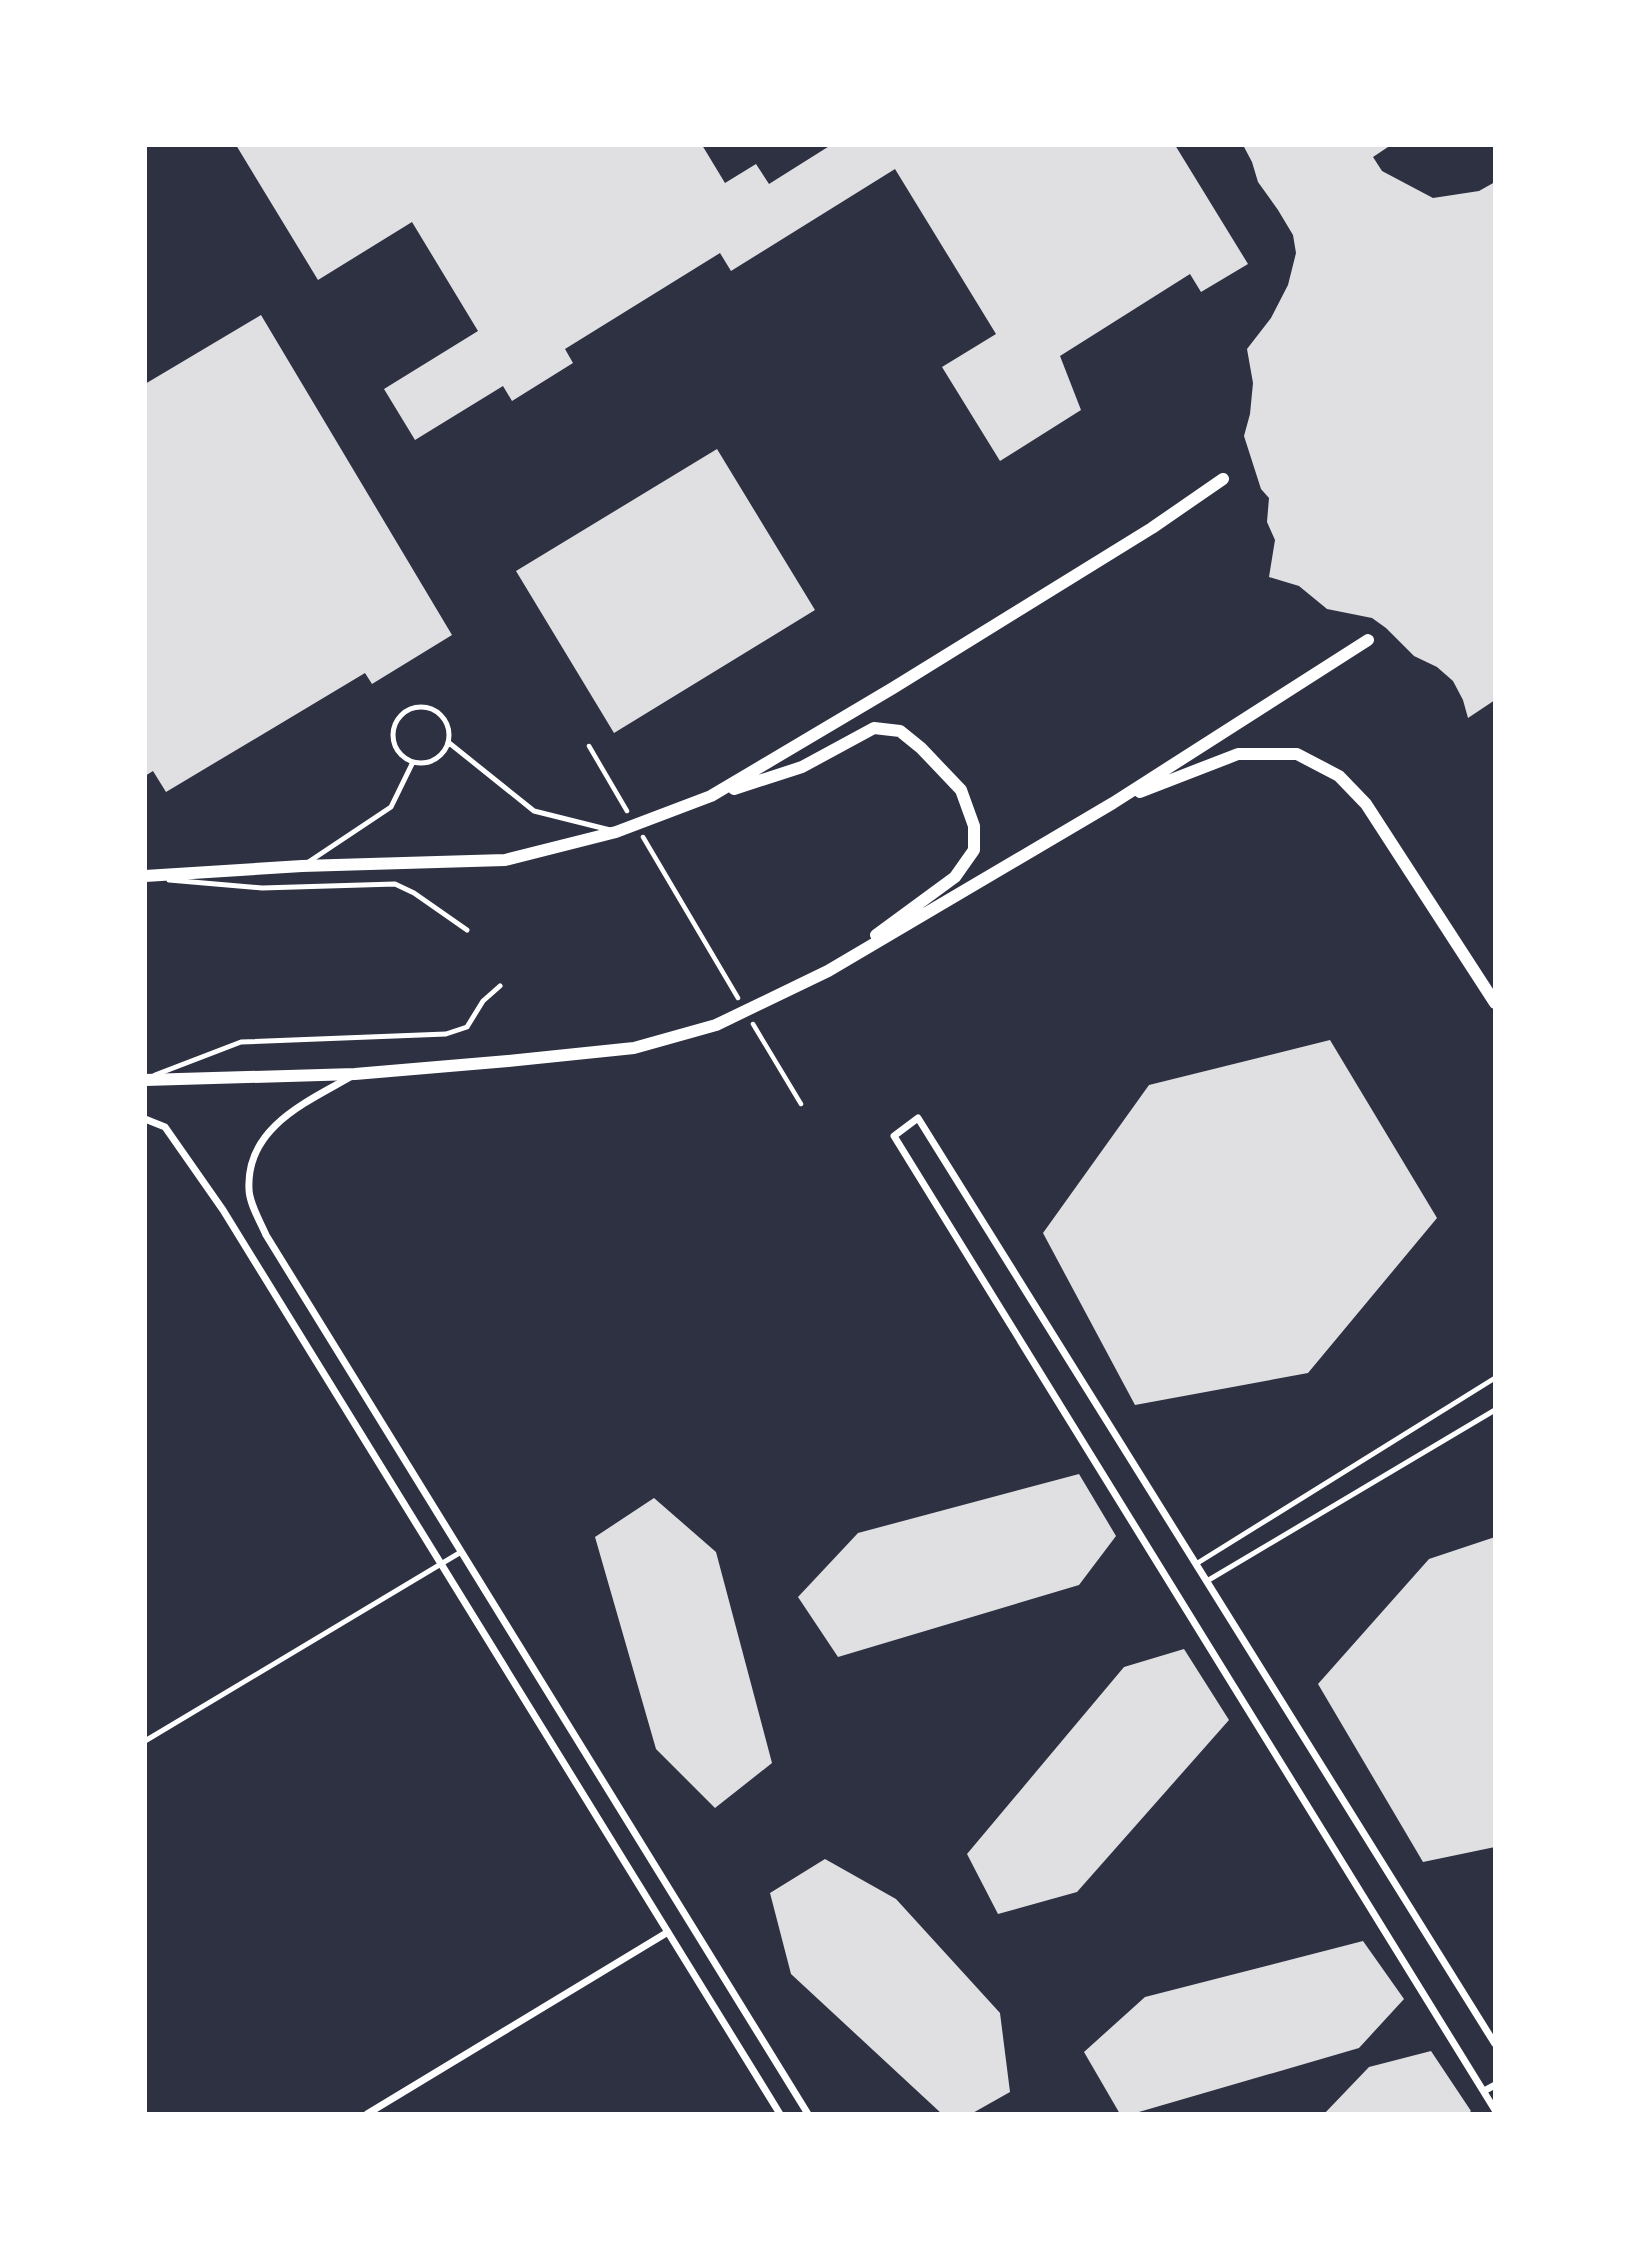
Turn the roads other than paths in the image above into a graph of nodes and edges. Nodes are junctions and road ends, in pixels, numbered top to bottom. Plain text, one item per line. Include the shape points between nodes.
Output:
1 (1223, 479) dead end
2 (1368, 640) dead end
3 (448, 742) junction
4 (412, 762) junction
5 (711, 796) junction
6 (1113, 803) junction
7 (616, 832) junction
8 (302, 866) junction
9 (145, 877) edge
10 (467, 930) dead end
11 (828, 971) junction
12 (500, 986) dead end
13 (1495, 1003) edge
14 (355, 1074) junction
15 (145, 1079) edge
16 (145, 1119) edge
17 (1495, 1378) edge
18 (1495, 1410) edge
19 (461, 1552) junction
20 (441, 1564) junction
21 (1196, 1564) junction
22 (1207, 1581) junction
23 (145, 1741) edge
24 (668, 1932) junction
25 (1495, 2044) edge
26 (1495, 2085) edge
27 (1484, 2091) junction
28 (1495, 2110) edge
29 (367, 2114) edge
30 (780, 2114) edge
31 (808, 2114) edge

1 - 5 street via 1128,542
2 - 6 street
3 - 4 lane via 435,760
3 - 4 lane via 448,727 439,714 426,707 411,709 398,718 393,740 400,754
3 - 7 lane via 534,811
4 - 8 lane via 391,807
5 - 7 street
5 - 11 street via 802,767 874,728 900,731 961,790 974,826 974,850 955,877
6 - 11 street
6 - 13 street via 1238,754 1297,754 1339,776 1366,804
7 - 8 street via 505,860
8 - 9 street
9 - 10 lane via 262,888 395,884
11 - 14 street via 716,1025 634,1048
12 - 15 lane via 483,1001 467,1027 446,1034 241,1042
14 - 15 street
14 - 19 street via 284,1116 255,1149 248,1190 265,1234
16 - 20 street via 165,1127 223,1210
17 - 21 lane
18 - 22 lane
19 - 20 lane
19 - 31 street
20 - 23 lane
20 - 24 street
21 - 22 street
21 - 27 street via 918,1118 894,1136
22 - 25 street
24 - 29 street
24 - 30 street
26 - 27 street
27 - 28 street

